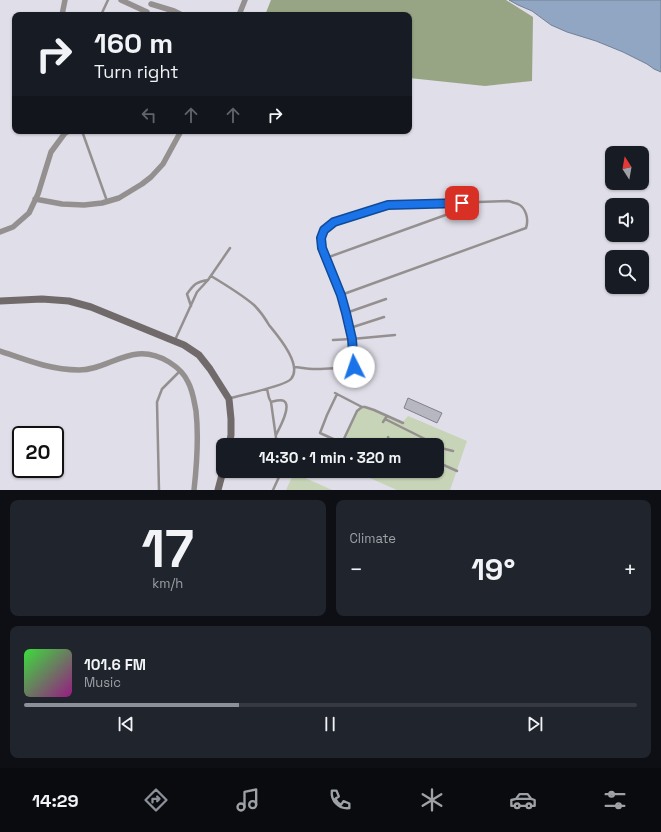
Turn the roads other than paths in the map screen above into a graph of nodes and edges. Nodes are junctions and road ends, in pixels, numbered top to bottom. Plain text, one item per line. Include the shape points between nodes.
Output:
1 (65, 0) edge
2 (108, 0) edge
3 (121, 0) edge
4 (238, 0) edge
5 (152, 2) edge
6 (245, 2) edge
7 (63, 12) edge
8 (102, 12) edge
9 (143, 12) edge
10 (148, 12) edge
11 (176, 12) edge
12 (240, 12) edge
13 (64, 134) edge
14 (83, 134) edge
15 (179, 134) edge
16 (35, 199) junction
17 (106, 201) junction
18 (477, 202) junction
19 (0, 232) edge
20 (230, 248) dead end
21 (326, 258) junction
22 (211, 276) junction
23 (208, 280) junction
24 (341, 295) junction
25 (386, 299) dead end
26 (0, 301) edge
27 (191, 306) junction
28 (346, 313) junction
29 (384, 317) dead end
30 (350, 328) junction
31 (395, 334) dead end
32 (352, 339) junction
33 (333, 340) dead end
34 (175, 341) junction
35 (0, 350) edge
36 (294, 367) junction
37 (180, 371) junction
38 (267, 389) junction
39 (228, 399) junction
40 (271, 402) junction
41 (362, 407) junction
42 (387, 416) junction
43 (403, 423) dead end
44 (275, 436) joint
45 (230, 438) edge
46 (422, 438) edge
47 (444, 448) edge
48 (453, 451) dead end
49 (444, 465) edge
50 (457, 471) dead end
51 (221, 478) edge
52 (279, 478) edge
53 (159, 490) edge
54 (194, 490) edge
55 (218, 490) edge
56 (273, 490) edge

1 - 7 street
2 - 8 lane
3 - 9 street
4 - 6 lane
5 - 10 street
5 - 11 street
6 - 12 street
13 - 16 street via 51,152
14 - 17 lane
15 - 17 street via 163,164 151,177 119,198
16 - 17 street via 84,205
16 - 19 street via 29,213 14,227
18 - 21 lane
18 - 21 lane via 388,205 334,222 324,230 321,238
18 - 24 lane via 508,201 519,205 526,212 526,228
20 - 22 lane
21 - 24 lane
22 - 23 lane
22 - 36 lane via 238,292 256,307 287,348
23 - 27 lane via 197,292
23 - 27 lane via 193,285 187,294
24 - 28 lane
25 - 28 lane
26 - 34 street via 69,301 91,307
27 - 34 lane
28 - 30 lane
29 - 30 lane
30 - 32 lane
31 - 32 lane
32 - 33 lane
32 - 36 lane via 354,367
34 - 39 street via 199,355
35 - 37 street via 54,368 81,370 126,356 150,354 163,358
36 - 38 lane via 290,380
37 - 53 lane via 162,389 157,402
37 - 54 street via 188,382 194,398 198,440
38 - 39 lane
38 - 40 lane
39 - 45 street
40 - 44 lane
40 - 44 lane via 285,401 287,412
41 - 41 lane via 357,411 342,443 320,433 336,394
41 - 42 lane
42 - 43 lane
42 - 46 lane via 384,421
47 - 48 lane
49 - 50 lane
51 - 55 street
52 - 56 lane

